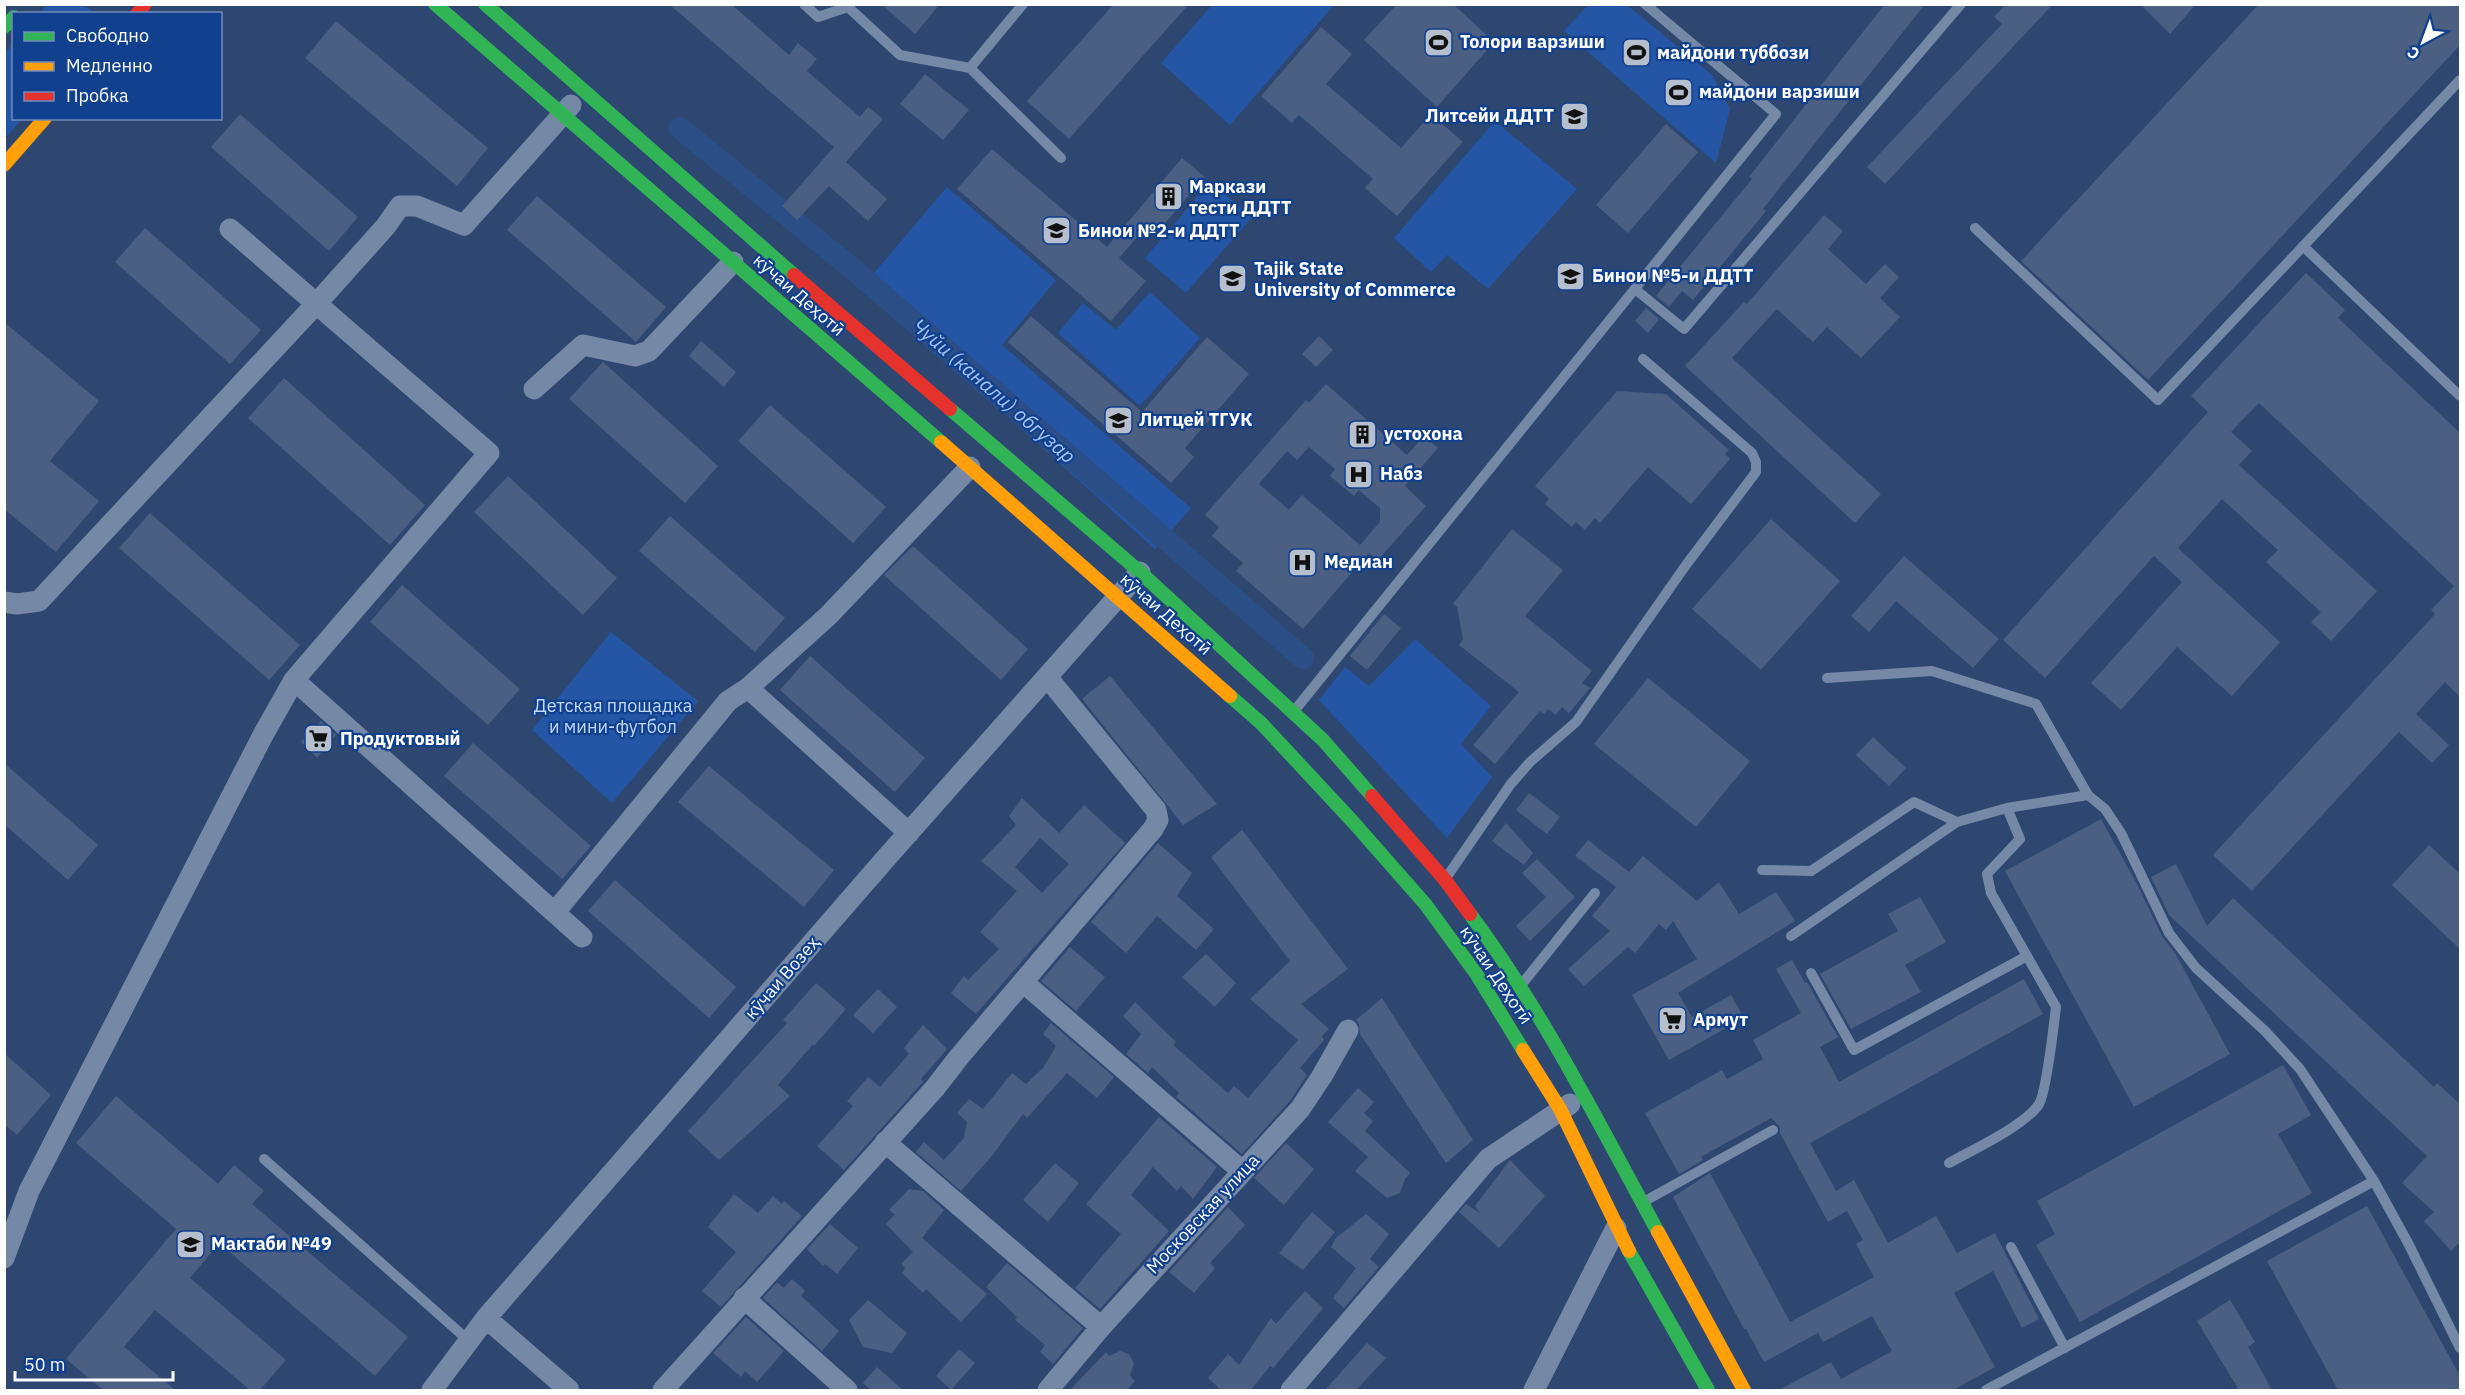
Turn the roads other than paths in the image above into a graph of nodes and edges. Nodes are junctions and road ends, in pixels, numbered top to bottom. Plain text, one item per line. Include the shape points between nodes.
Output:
1 (435, 4) edge
2 (485, 4) edge
3 (804, 4) edge
4 (1023, 4) edge
5 (1645, 4) edge
6 (1961, 4) edge
7 (848, 6) edge
8 (970, 68) junction
9 (2460, 80) edge
10 (584, 91) junction
11 (562, 114) junction
12 (43, 120) edge
13 (1061, 158) dead end
14 (4, 165) edge
15 (1976, 228) dead end
16 (230, 229) dead end
17 (2303, 246) junction
18 (733, 262) junction
19 (1635, 289) junction
20 (317, 303) junction
21 (1643, 359) dead end
22 (534, 389) dead end
23 (2460, 396) edge
24 (970, 467) junction
25 (1140, 572) junction
26 (1118, 596) junction
27 (4, 602) edge
28 (1047, 677) junction
29 (1827, 678) dead end
30 (294, 680) junction
31 (748, 688) junction
32 (1293, 712) junction
33 (2088, 795) junction
34 (2007, 808) junction
35 (1957, 822) junction
36 (909, 832) junction
37 (1762, 870) dead end
38 (1435, 892) junction
39 (1595, 893) dead end
40 (555, 912) junction
41 (1791, 936) dead end
42 (582, 937) dead end
43 (2027, 956) junction
44 (1811, 973) dead end
45 (1023, 982) junction
46 (1520, 986) junction
47 (1348, 1030) dead end
48 (1584, 1096) junction
49 (1560, 1109) junction
50 (1773, 1130) dead end
51 (885, 1142) junction
52 (264, 1159) dead end
53 (1949, 1163) dead end
54 (1242, 1171) junction
55 (2374, 1181) junction
56 (1642, 1203) junction
57 (1616, 1228) junction
58 (2011, 1247) dead end
59 (4, 1258) edge
60 (744, 1298) junction
61 (486, 1318) junction
62 (1101, 1327) junction
63 (469, 1341) junction
64 (2065, 1348) junction
65 (2460, 1348) edge
66 (432, 1390) edge
67 (569, 1390) edge
68 (663, 1390) edge
69 (847, 1390) edge
70 (1048, 1390) edge
71 (1291, 1390) edge
72 (1534, 1390) edge
73 (1708, 1390) edge
74 (1744, 1390) edge
75 (1986, 1390) edge

1 - 11 main road, кӯчаи Деҳотӣ
2 - 10 main road, кӯчаи Деҳотӣ
3 - 7 lane via 818,17
4 - 8 lane
5 - 19 lane via 1776,114
6 - 19 lane via 1684,329
7 - 8 lane via 900,55
8 - 13 lane
9 - 17 lane
10 - 11 street
10 - 25 main road, кӯчаи Деҳотӣ
11 - 18 main road, кӯчаи Деҳотӣ
11 - 20 street via 464,225 417,206 400,206
12 - 14 main road
15 - 17 lane via 2158,400
16 - 20 street
17 - 23 lane
18 - 22 street via 649,351 635,356 583,345
18 - 24 main road, кӯчаи Деҳотӣ
19 - 32 lane
20 - 27 street via 39,601
20 - 30 street via 489,453
21 - 38 lane via 1752,453 1756,472 1576,722 1510,785
24 - 26 main road, кӯчаи Деҳотӣ
24 - 31 street via 828,616
25 - 26 street, кӯчаи Возеҳ
25 - 32 main road, кӯчаи Деҳотӣ
26 - 28 street, кӯчаи Возеҳ
26 - 38 main road, кӯчаи Деҳотӣ via 1261,723 1354,823
28 - 36 street, кӯчаи Возеҳ
28 - 45 street via 1156,810 1158,820
29 - 33 lane via 1932,671 2036,704
30 - 40 street
30 - 59 street via 29,1191
31 - 36 street
31 - 40 street via 728,701
32 - 38 main road, кӯчаи Деҳотӣ via 1330,748
33 - 34 lane
33 - 55 lane via 2105,809 2121,833 2169,933 2196,968 2300,1069
34 - 35 lane
34 - 43 lane via 2020,839 1987,874 1991,893
35 - 37 lane via 1914,802 1811,872
35 - 41 lane
36 - 61 street, кӯчаи Возеҳ
38 - 46 main road, кӯчаи Деҳотӣ via 1497,950
38 - 49 main road, кӯчаи Деҳотӣ via 1477,975
39 - 46 lane
40 - 42 street
43 - 44 lane via 1854,1050
43 - 53 lane via 2056,1007 2040,1103 2027,1117
45 - 51 street
45 - 54 street
46 - 48 main road, кӯчаи Деҳотӣ
47 - 54 street, Московская улица via 1300,1109
48 - 49 street
48 - 56 main road, кӯчаи Деҳотӣ
49 - 57 main road, кӯчаи Деҳотӣ
49 - 71 street via 1488,1159
50 - 56 lane
51 - 60 street
51 - 62 street
52 - 63 lane
54 - 62 street, Московская улица
55 - 64 lane
55 - 65 lane
56 - 74 main road, кӯчаи Деҳотӣ
57 - 72 street
57 - 73 main road, кӯчаи Деҳотӣ
58 - 64 lane
60 - 68 street
60 - 69 street
61 - 63 street, кӯчаи Возеҳ
61 - 67 street
62 - 70 street, Московская улица
63 - 66 street, кӯчаи Возеҳ
64 - 75 lane

